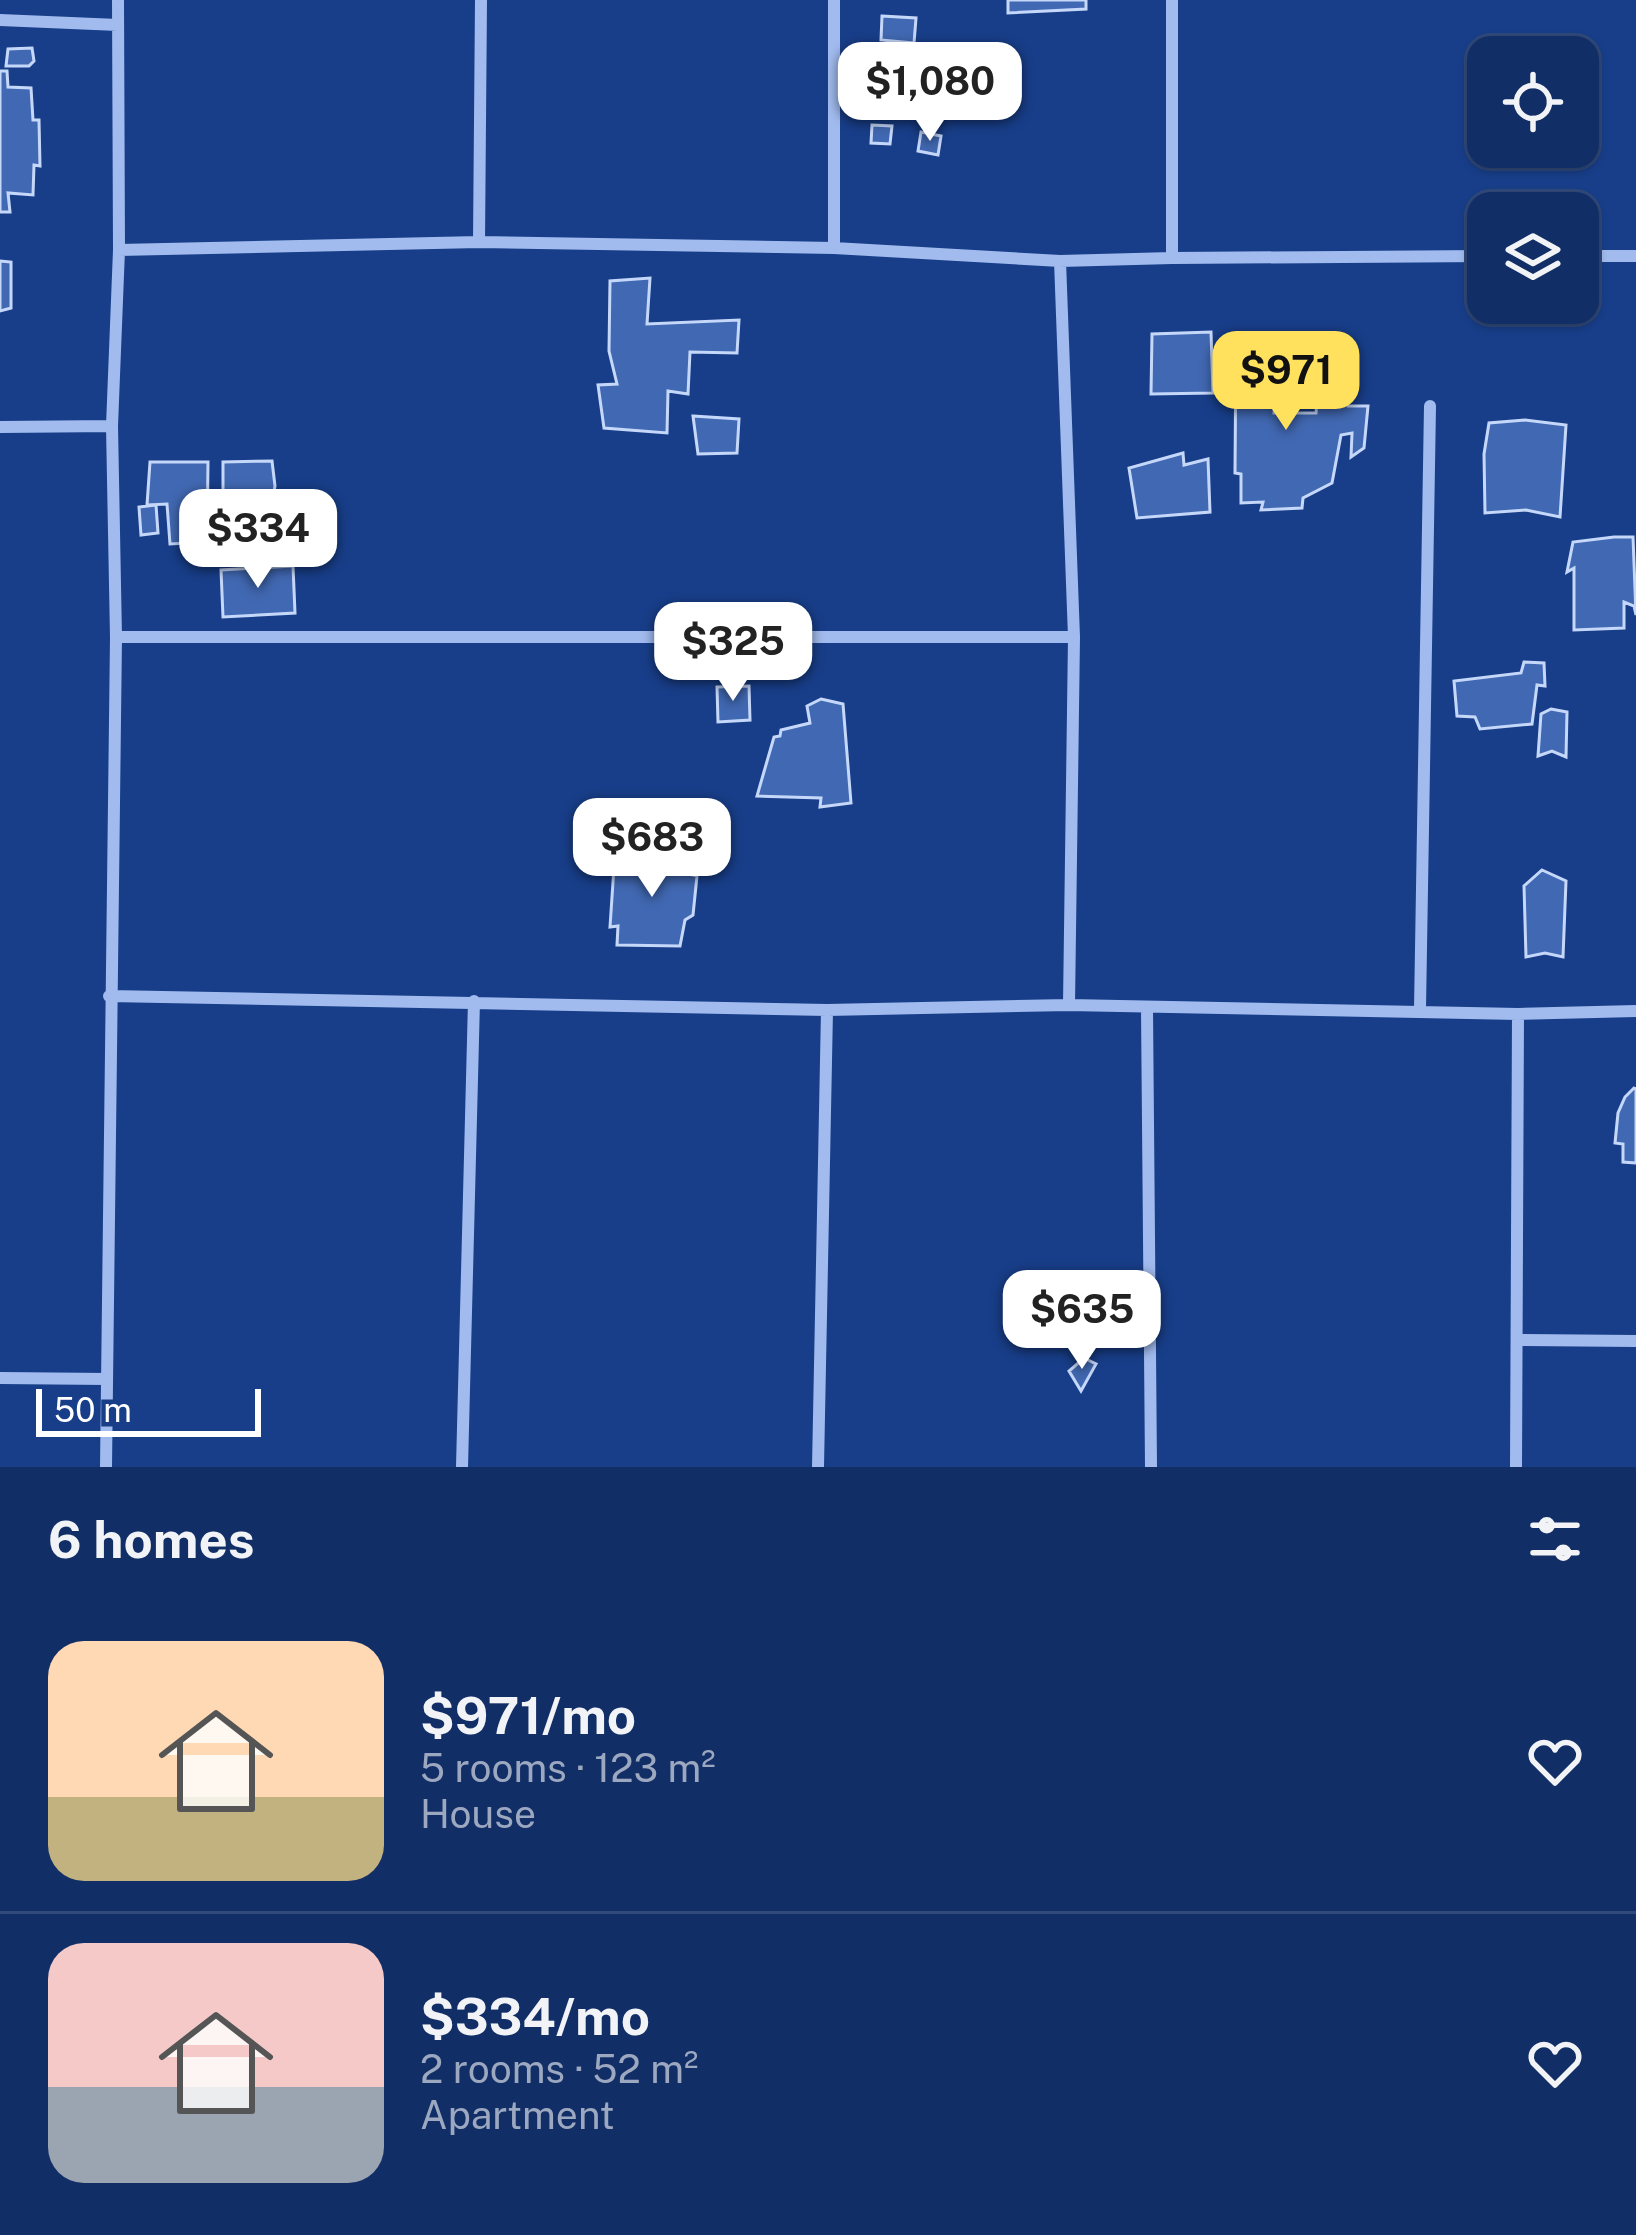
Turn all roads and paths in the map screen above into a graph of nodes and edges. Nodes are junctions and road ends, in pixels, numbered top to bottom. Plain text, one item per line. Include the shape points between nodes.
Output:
1 (118, 0) edge
2 (481, 0) edge
3 (834, 0) edge
4 (1172, 0) edge
5 (0, 20) edge
6 (118, 25) junction
7 (479, 242) junction
8 (834, 248) junction
9 (119, 250) junction
10 (1467, 256) edge
11 (1599, 256) edge
12 (1636, 256) edge
13 (1172, 258) junction
14 (1060, 261) junction
15 (1430, 406) dead end
16 (112, 425) junction
17 (0, 427) edge
18 (1074, 637) junction
19 (116, 638) junction
20 (109, 996) junction
21 (474, 1001) junction
22 (1070, 1005) junction
23 (1147, 1009) junction
24 (1420, 1009) junction
25 (827, 1010) junction
26 (1636, 1011) edge
27 (1518, 1014) junction
28 (1517, 1340) junction
29 (1636, 1341) edge
30 (0, 1378) edge
31 (107, 1379) junction
32 (106, 1467) edge
33 (463, 1467) edge
34 (818, 1467) edge
35 (1151, 1467) edge
36 (1516, 1467) edge

1 - 6 street
2 - 7 street
3 - 8 street
4 - 13 street
5 - 6 street
6 - 9 street
7 - 8 street
7 - 9 street
8 - 14 street
9 - 16 street
10 - 13 street
11 - 12 street
13 - 14 street
14 - 18 street
15 - 24 street
16 - 17 street
16 - 19 street
18 - 19 street
18 - 22 street
19 - 20 street
20 - 21 street
20 - 31 street
21 - 25 street
21 - 33 street
22 - 23 street
22 - 25 street
23 - 24 street
23 - 35 street
24 - 27 street
25 - 34 street
26 - 27 street
27 - 28 street
28 - 29 street
28 - 36 street
30 - 31 street
31 - 32 street

